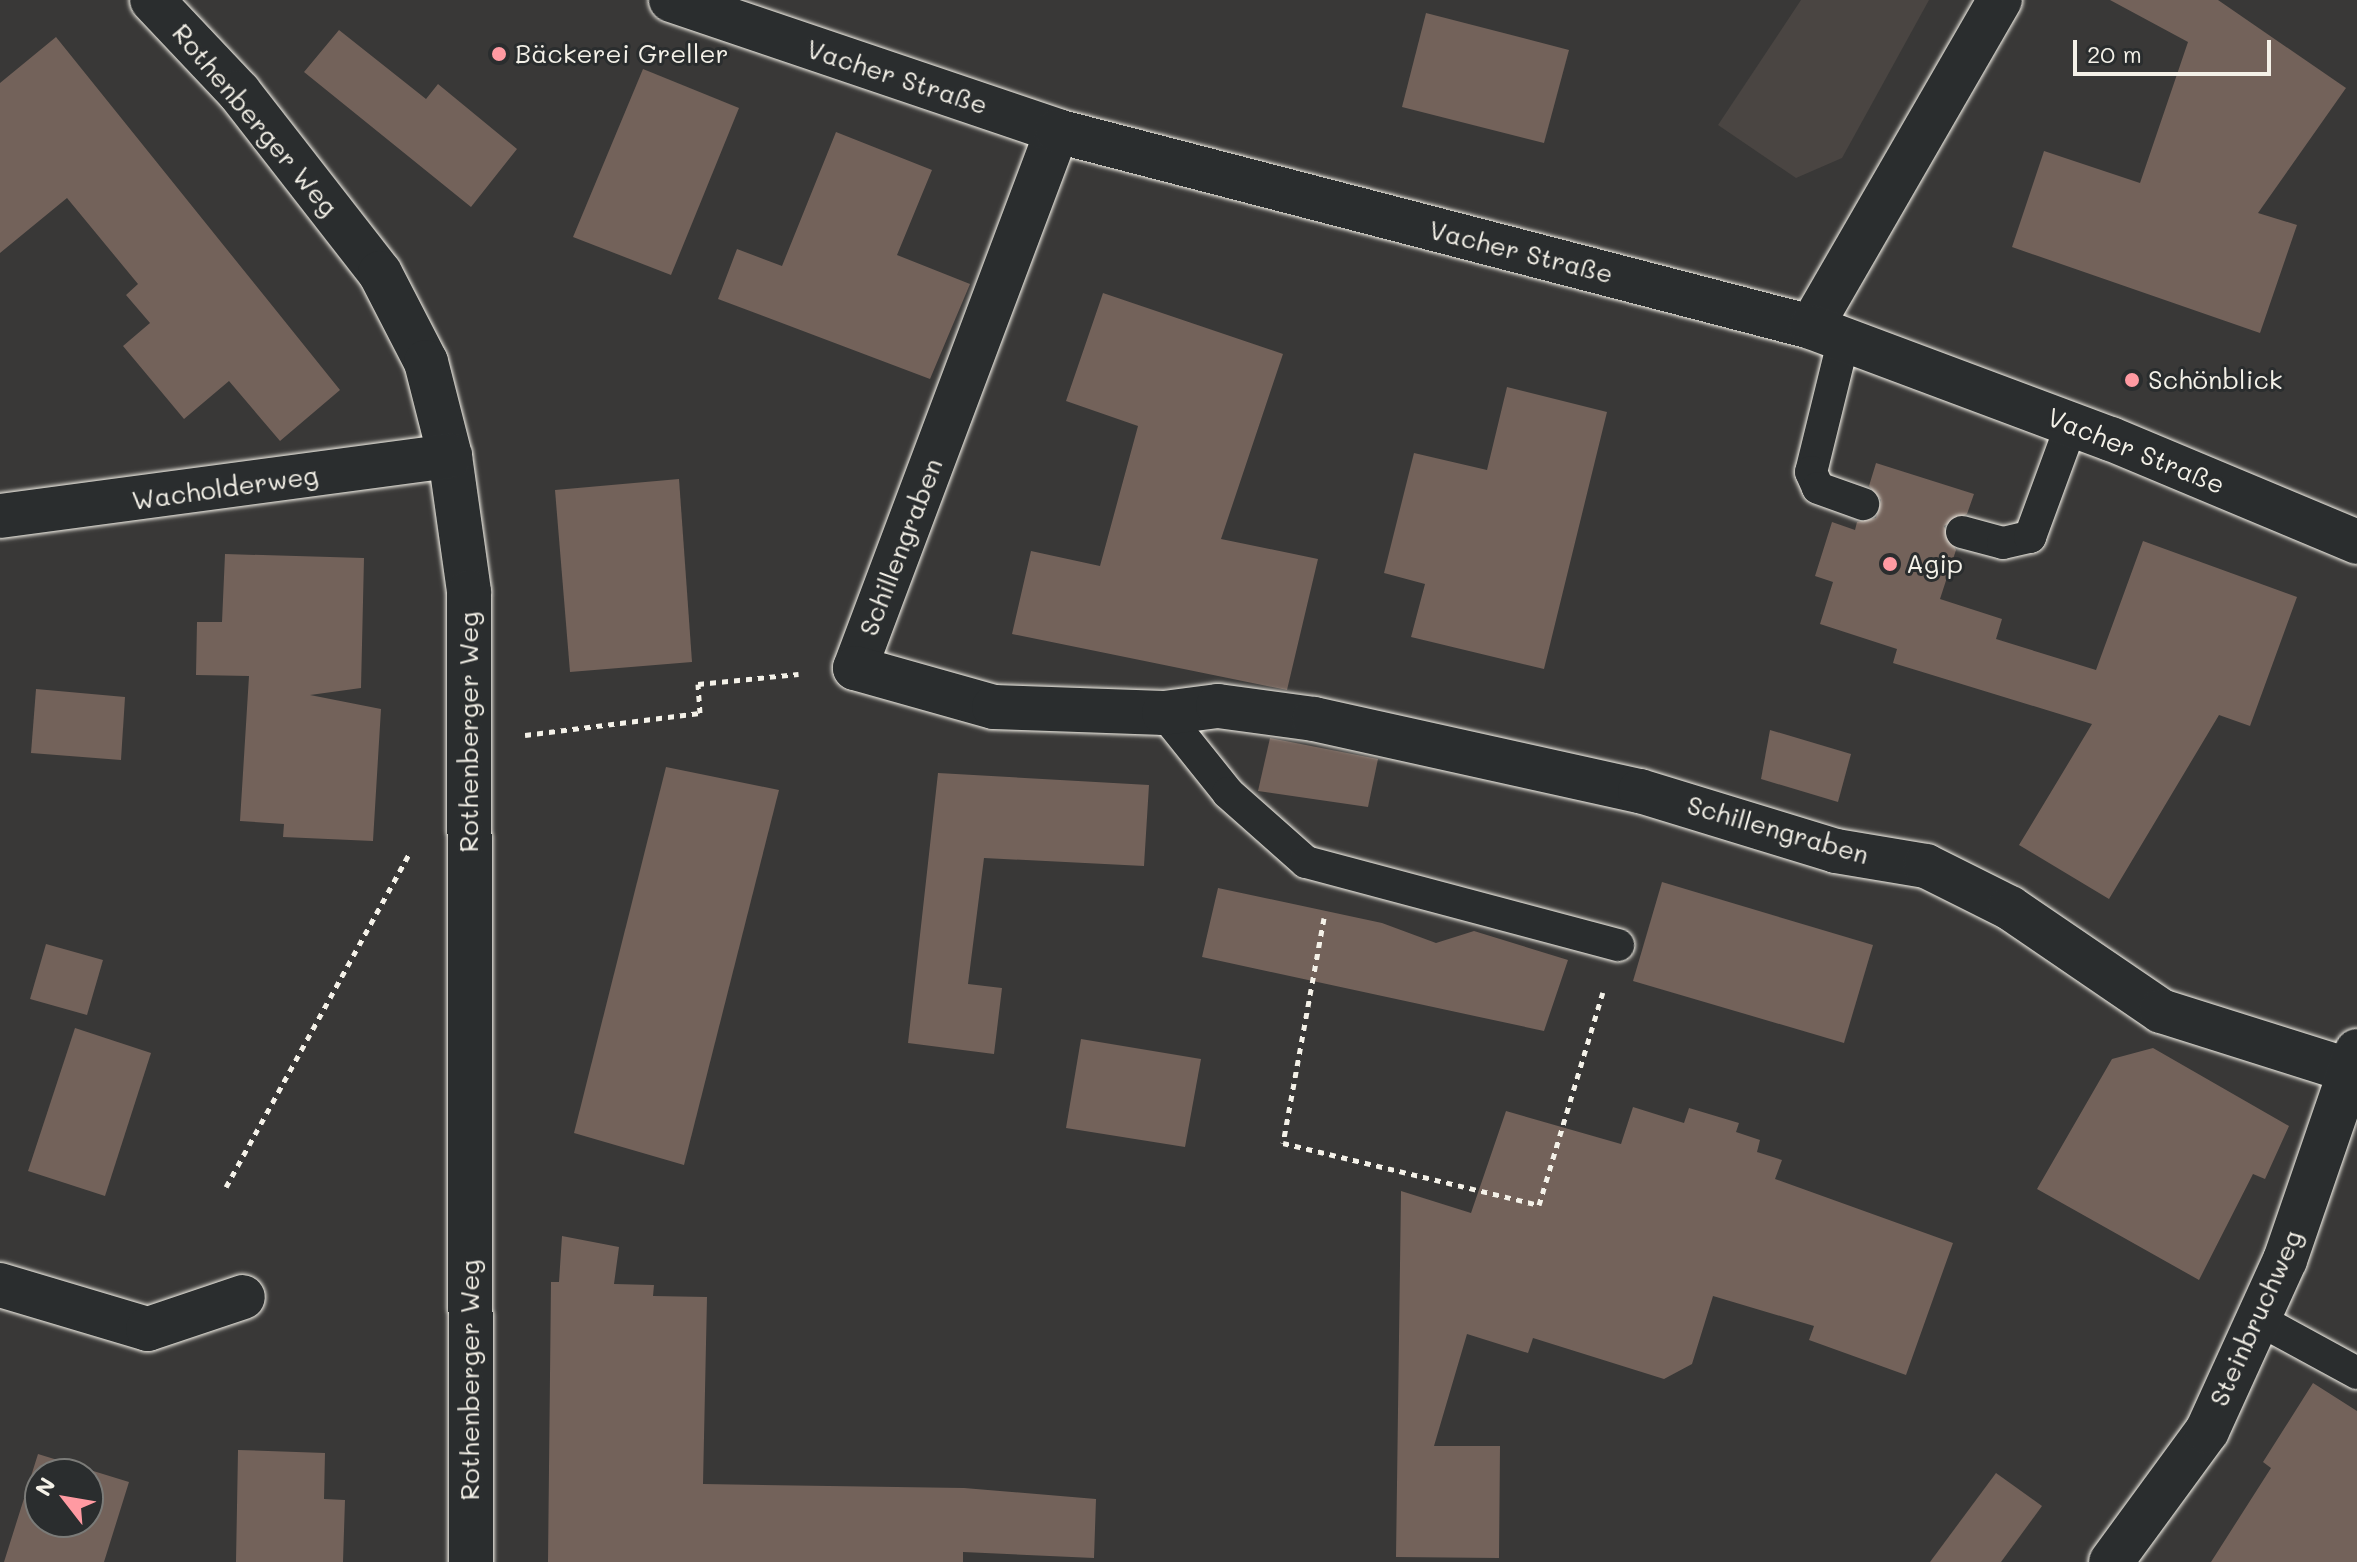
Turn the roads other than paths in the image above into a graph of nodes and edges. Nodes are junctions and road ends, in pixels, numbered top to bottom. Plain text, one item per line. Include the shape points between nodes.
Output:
1 (152, 0) edge
2 (671, 0) edge
3 (2000, 0) edge
4 (1057, 131) junction
5 (1828, 333) junction
6 (2072, 423) junction
7 (450, 456) junction
8 (1863, 504) dead end
9 (0, 516) edge
10 (1962, 532) dead end
11 (2357, 542) edge
12 (1164, 713) junction
13 (1618, 945) road end
14 (2354, 1061) edge
15 (0, 1285) edge
16 (243, 1297) dead end
17 (2258, 1319) junction
18 (2357, 1373) edge
19 (471, 1562) edge
20 (2111, 1562) edge

1 - 7 street, Rothenberger Weg via 239,92 380,273 426,362
2 - 4 street, Vacher Straße
3 - 5 street
4 - 5 street, Vacher Straße
4 - 12 street, Schillengraben via 855,668 994,707
5 - 6 street, Vacher Straße
5 - 8 lane via 1811,472 1818,488
6 - 10 lane via 2030,537 2003,543
6 - 11 street, Vacher Straße
7 - 9 street, Wacholderweg
7 - 19 street, Rothenberger Weg via 469,592
12 - 13 lane via 1228,793 1306,862
12 - 14 street, Schillengraben via 1218,706 1314,719 1640,791 1836,851 1926,866 2010,908 2161,1011
14 - 17 street, Steinbruchweg
15 - 16 street via 148,1329
17 - 18 lane
17 - 20 street, Steinbruchweg via 2207,1431

